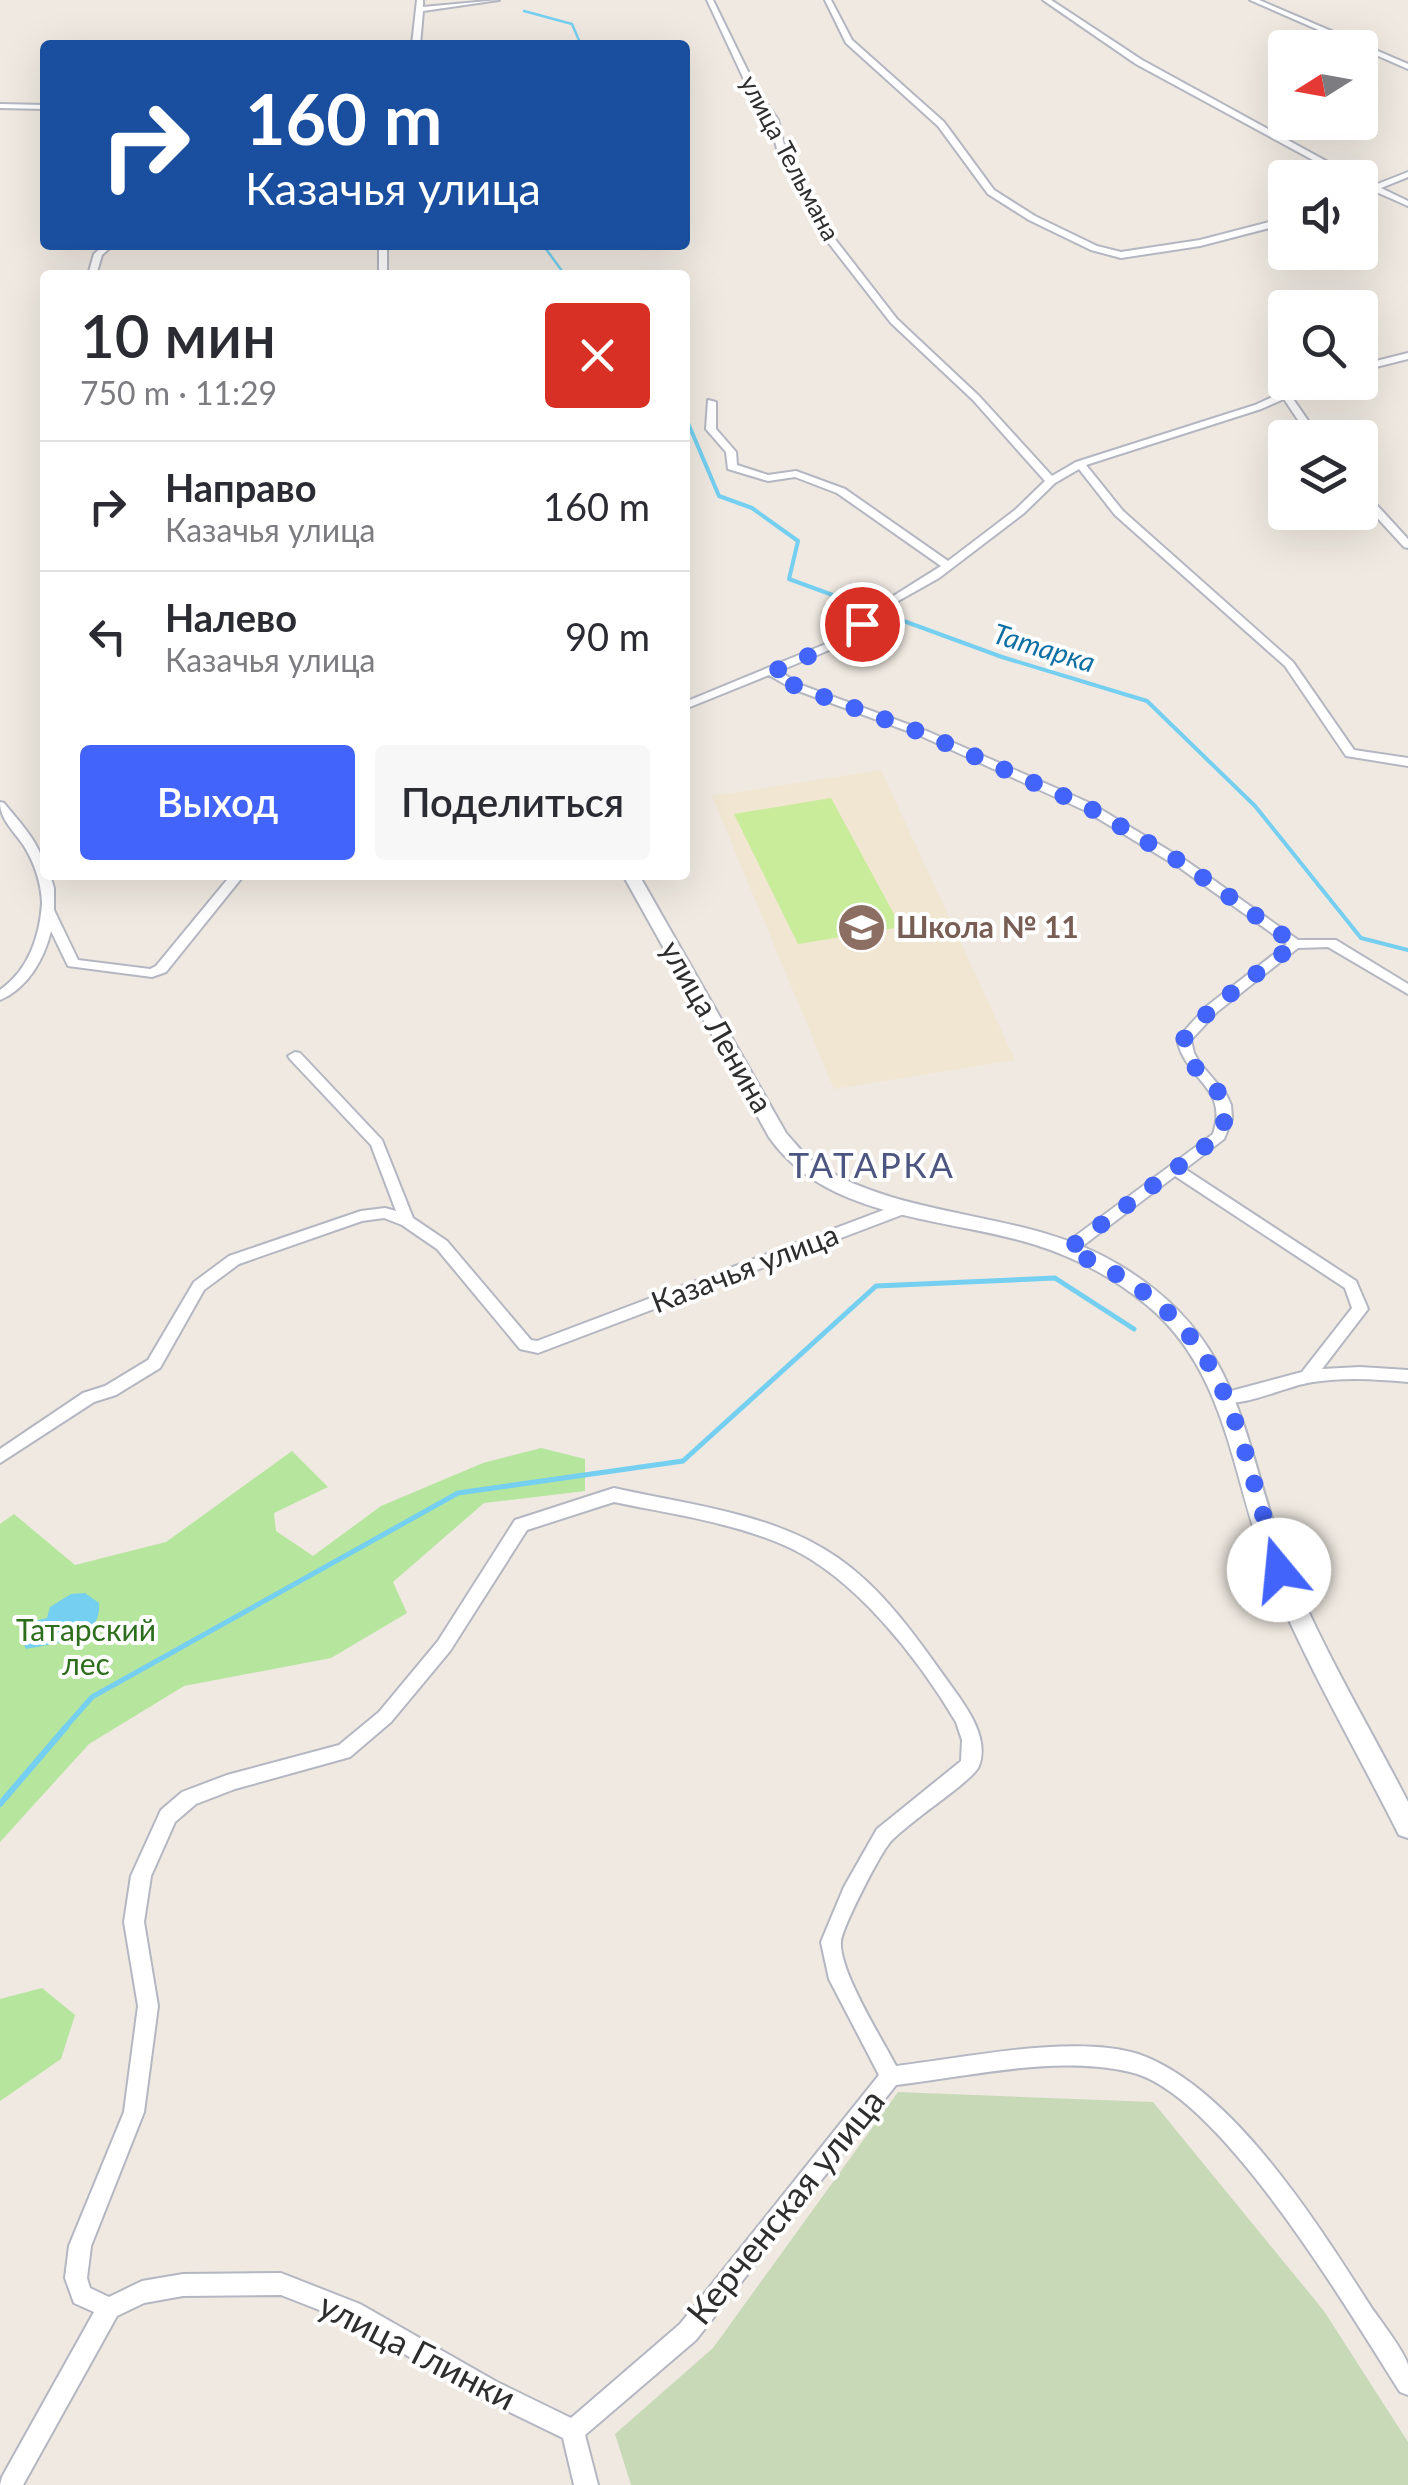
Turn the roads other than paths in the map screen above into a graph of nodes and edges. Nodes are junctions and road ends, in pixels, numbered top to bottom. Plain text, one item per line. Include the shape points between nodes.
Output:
1 (496, 0) edge
2 (710, 0) edge
3 (828, 0) edge
4 (1046, 0) edge
5 (1253, 0) edge
6 (420, 4) edge
7 (416, 40) edge
8 (1408, 67) edge
9 (0, 106) edge
10 (40, 106) edge
11 (1320, 160) edge
12 (1408, 174) edge
13 (1378, 186) edge
14 (1378, 191) edge
15 (1408, 204) edge
16 (1268, 226) edge
17 (1408, 356) edge
18 (1378, 364) edge
19 (1272, 400) edge
20 (711, 402) dead end
21 (1080, 464) junction
22 (1051, 481) junction
23 (1378, 512) edge
24 (1408, 545) edge
25 (948, 566) junction
26 (890, 602) dead end
27 (862, 624) dead end
28 (772, 672) junction
29 (690, 704) edge
30 (1408, 762) edge
31 (0, 806) edge
32 (40, 867) edge
33 (44, 880) edge
34 (234, 880) edge
35 (634, 880) edge
36 (46, 906) junction
37 (1295, 944) junction
38 (1408, 990) edge
39 (0, 996) edge
40 (295, 1056) dead end
41 (1177, 1171) junction
42 (907, 1207) junction
43 (407, 1221) junction
44 (1067, 1250) junction
45 (1408, 1376) edge
46 (1307, 1377) junction
47 (1226, 1398) junction
48 (0, 1457) edge
49 (1408, 1827) edge
50 (891, 2076) junction
51 (109, 2308) junction
52 (1408, 2384) edge
53 (573, 2431) junction
54 (10, 2485) edge
55 (586, 2485) edge

1 - 6 street
2 - 22 street, улица Тельмана via 827,234 894,321
3 - 16 street via 849,41 941,124 991,192 1013,208 1094,248 1133,255
4 - 11 street via 1139,62
5 - 8 street
6 - 7 street
9 - 10 street
12 - 13 street
14 - 15 street
17 - 18 street
19 - 21 street
20 - 25 street via 711,430 731,452 732,467 768,478 796,474 841,491
21 - 22 street
21 - 30 street via 1118,513 1289,664 1350,753
22 - 25 street
23 - 24 street
25 - 26 street
27 - 28 street via 854,636
28 - 29 street
28 - 37 street via 1088,807 1184,864
31 - 32 street
33 - 36 street
34 - 36 street via 162,969 152,972 73,963
35 - 42 street, улица Ленина via 780,1138 807,1168
36 - 39 street via 34,963
37 - 38 street via 1331,944
37 - 41 street via 1212,1008 1184,1039 1190,1061 1218,1090 1227,1120 1219,1136
40 - 43 street via 378,1143
41 - 44 street
41 - 46 street via 1351,1285 1360,1310
42 - 43 street, Казачья улица via 538,1347 526,1345 442,1245
42 - 44 street, улица Ленина
43 - 48 street via 384,1213 361,1216 234,1260 199,1286 154,1364 89,1397
44 - 47 street, улица Ленина via 1159,1302 1208,1356
45 - 46 street via 1360,1371
46 - 47 street
47 - 49 street, улица Ленина via 1279,1570
50 - 51 street, Керченская улица via 839,1979 831,1942 884,1835 970,1765 972,1735 902,1632 855,1582 812,1551 724,1520 614,1495 521,1526 444,1646 385,1718 344,1751 189,1798 168,1816 141,1876 134,1922 148,2006 134,2112 80,2246 76,2278 82,2295
50 - 52 street via 1069,2057 1137,2063 1177,2082 1223,2126 1298,2220
50 - 53 street, Керченская улица via 688,2332
51 - 53 street, улица Глинки via 142,2292 183,2286 282,2284 352,2312
51 - 54 street
53 - 55 street

